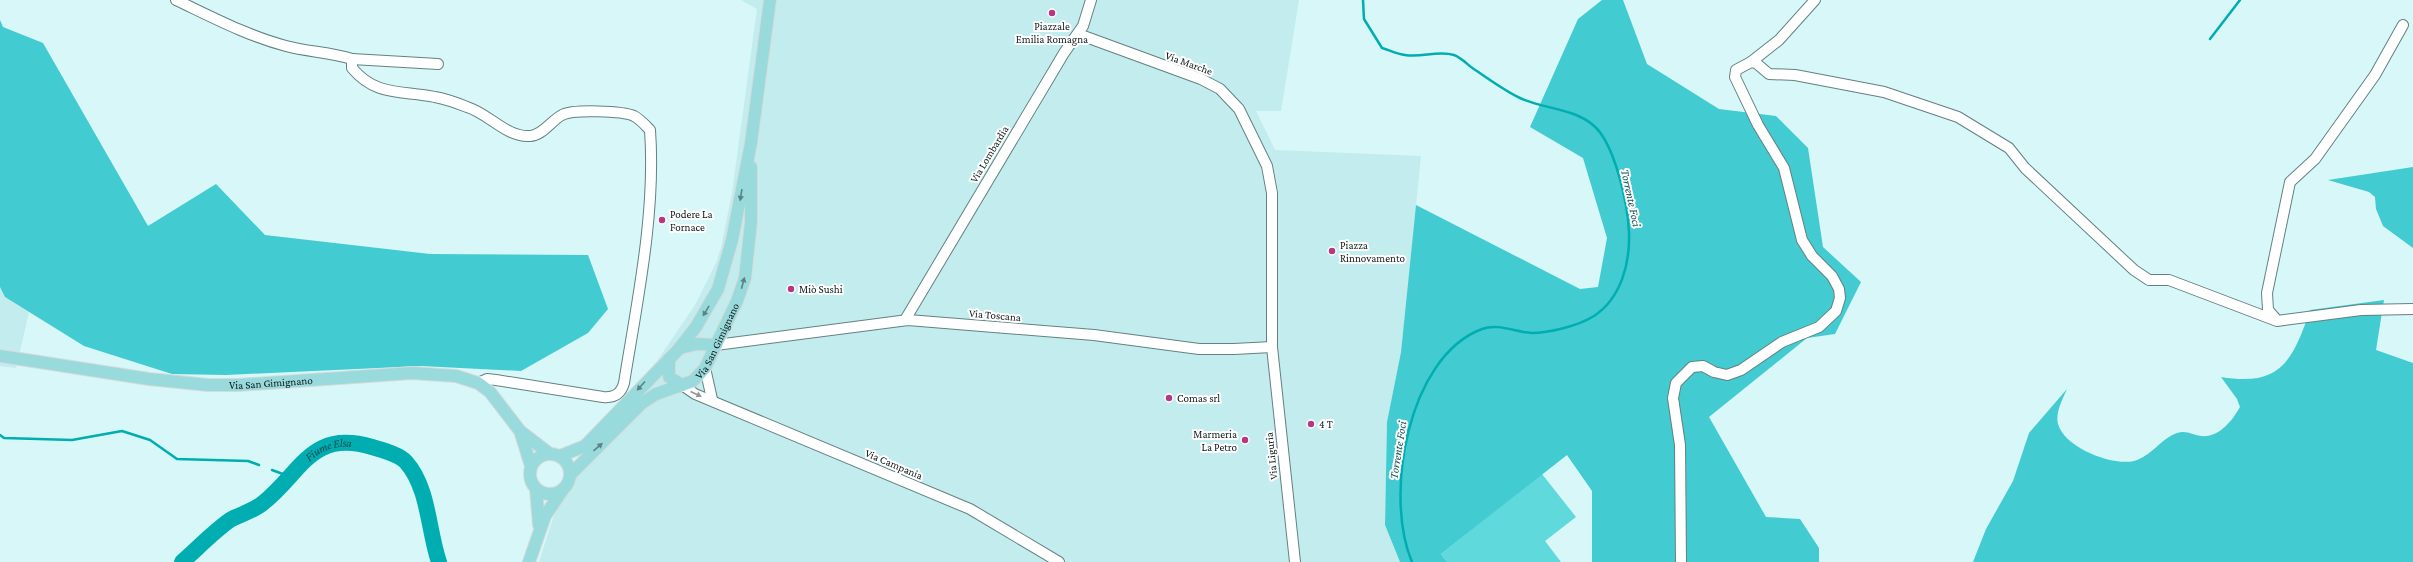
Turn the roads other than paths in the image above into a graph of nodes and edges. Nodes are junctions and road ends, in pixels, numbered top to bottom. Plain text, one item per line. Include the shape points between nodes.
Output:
1 (176, 0) edge
2 (770, 0) edge
3 (1091, 0) edge
4 (1815, 0) edge
5 (2403, 25) dead end
6 (1078, 34) junction
7 (352, 59) junction
8 (1751, 62) junction
9 (438, 64) dead end
10 (751, 143) junction
11 (2413, 309) edge
12 (905, 320) junction
13 (2277, 321) junction
14 (716, 345) junction
15 (1272, 347) junction
16 (680, 348) junction
17 (0, 356) edge
18 (669, 359) junction
19 (705, 368) junction
20 (478, 383) junction
21 (682, 385) junction
22 (712, 400) junction
23 (520, 431) junction
24 (555, 455) junction
25 (531, 466) junction
26 (570, 474) junction
27 (536, 489) junction
28 (562, 491) junction
29 (539, 532) junction
30 (529, 562) edge
31 (1060, 562) edge
32 (1295, 562) edge
33 (1681, 562) edge

1 - 7 street via 236,28 286,46 338,54
2 - 10 main road, Via San Gimignano
3 - 6 street, Via Lombardia
4 - 8 street via 1779,40
5 - 13 street via 2375,75 2316,159 2290,182 2267,293 2268,310
6 - 12 street, Via Lombardia
6 - 15 street, Via Marche via 1201,79 1224,92 1244,116 1270,174
7 - 9 street
7 - 20 street via 352,68 362,80 376,88 436,97 471,108 516,134 531,137 564,114 586,110 634,116 650,130 652,152 644,258 624,383 617,395 598,397 490,379
8 - 13 street via 1769,74 1795,76 1884,92 1958,117 2009,148 2026,168 2134,270 2149,280 2168,280
8 - 33 street via 1736,70 1735,77 1758,126 1784,168 1802,240 1812,256 1832,276 1839,288 1840,298 1836,311 1820,327 1782,342 1741,370 1727,375 1702,366 1692,367 1676,383 1673,398 1680,445
14 -> 10 main road, Via San Gimignano via 740,294 746,273 751,222
10 -> 16 main road, Via San Gimignano via 722,280 704,314
11 - 13 street via 2361,310
12 - 14 street, Via Toscana
12 - 15 street, Via Toscana via 1094,335 1199,349
14 - 16 main road via 697,344
14 - 19 main road, Via San Gimignano
15 - 32 street, Via Liguria
16 - 18 main road, Via San Gimignano
17 - 20 main road, Via San Gimignano via 198,385 238,385 426,373 456,376
18 - 21 main road via 669,377
18 -> 24 main road, Via San Gimignano via 585,446
19 - 21 main road, Via San Gimignano via 696,379
19 - 22 street
20 - 23 main road, Via San Gimignano via 497,400
21 -> 22 street, Via Campania via 695,394
26 -> 21 main road, Via San Gimignano via 642,404 656,394
22 - 31 street, Via Campania via 970,510
23 - 24 main road, Via San Gimignano
23 - 25 main road, Via San Gimignano
24 - 25 main road, Via San Gimignano via 539,457
24 - 26 main road, Via San Gimignano via 568,464
25 - 27 main road, Via San Gimignano via 530,478
26 - 28 main road, Via San Gimignano via 569,481
27 - 28 main road via 548,494
27 - 29 main road, Via San Gimignano via 540,516
28 - 29 main road, Via San Gimignano via 549,508
29 - 30 main road

